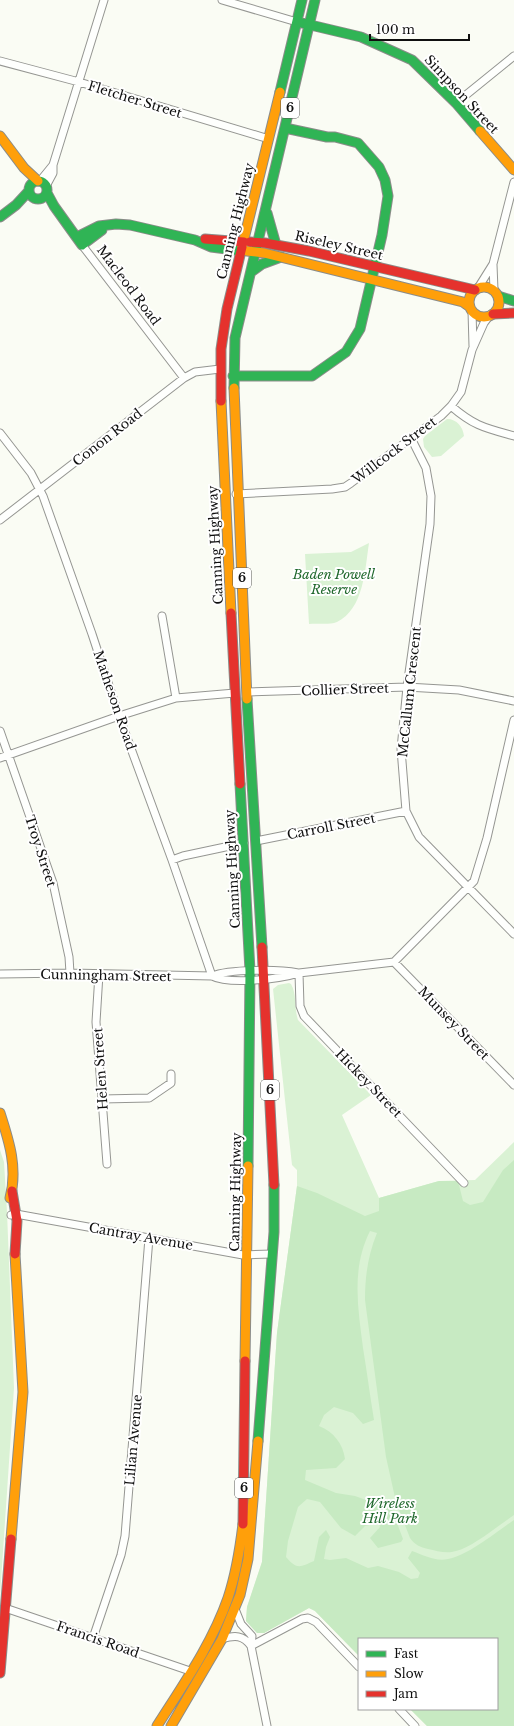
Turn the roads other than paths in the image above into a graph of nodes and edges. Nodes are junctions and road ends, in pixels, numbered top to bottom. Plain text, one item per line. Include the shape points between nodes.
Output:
1 (104, 0) edge
2 (222, 0) edge
3 (302, 0) edge
4 (315, 0) edge
5 (297, 22) junction
6 (310, 25) junction
7 (514, 56) edge
8 (0, 60) edge
9 (79, 82) junction
10 (456, 103) junction
11 (285, 128) junction
12 (0, 136) edge
13 (269, 139) junction
14 (514, 170) edge
15 (514, 182) edge
16 (38, 189) junction
17 (512, 198) edge
18 (266, 209) junction
19 (0, 217) edge
20 (80, 241) junction
21 (276, 244) junction
22 (243, 247) junction
23 (257, 247) junction
24 (281, 257) junction
25 (493, 264) junction
26 (375, 267) junction
27 (251, 272) junction
28 (372, 279) junction
29 (476, 289) junction
30 (496, 293) junction
31 (514, 301) edge
32 (471, 309) junction
33 (514, 313) edge
34 (491, 314) junction
35 (472, 350) junction
36 (220, 369) junction
37 (233, 376) junction
38 (184, 378) junction
39 (451, 406) junction
40 (0, 433) edge
41 (514, 436) edge
42 (411, 438) junction
43 (40, 489) junction
44 (238, 494) junction
45 (226, 495) junction
46 (0, 520) edge
47 (162, 616) dead end
48 (407, 687) junction
49 (247, 692) junction
50 (235, 693) junction
51 (176, 698) junction
52 (514, 701) edge
53 (119, 716) junction
54 (514, 720) edge
55 (0, 731) edge
56 (8, 755) junction
57 (0, 758) edge
58 (406, 811) junction
59 (256, 841) junction
60 (244, 843) junction
61 (172, 860) junction
62 (467, 887) junction
63 (514, 934) edge
64 (394, 962) junction
65 (70, 973) junction
66 (299, 973) junction
67 (0, 974) edge
68 (99, 974) junction
69 (263, 975) junction
70 (212, 976) junction
71 (250, 976) junction
72 (171, 1074) dead end
73 (514, 1085) edge
74 (102, 1099) junction
75 (0, 1113) edge
76 (107, 1164) dead end
77 (464, 1182) dead end
78 (14, 1214) junction
79 (149, 1238) junction
80 (247, 1254) junction
81 (272, 1254) junction
82 (5, 1608) junction
83 (235, 1609) junction
84 (93, 1638) junction
85 (222, 1639) junction
86 (251, 1646) junction
87 (358, 1666) edge
88 (190, 1671) junction
89 (0, 1673) edge
90 (400, 1710) edge
91 (157, 1726) edge
92 (171, 1726) edge
93 (268, 1726) edge
94 (415, 1726) edge

1 - 9 street
2 - 5 street, Simpson Street
3 - 5 main road, Canning Highway / 6
4 - 6 main road, Canning Highway / 6
5 - 6 main road, Simpson Street
5 - 13 main road, Canning Highway / 6
6 - 10 main road, Simpson Street via 361,37 412,60
6 - 11 main road, Canning Highway / 6
7 - 10 street
8 - 9 street, Fletcher Street
9 - 13 street, Fletcher Street
9 - 16 street via 53,165
10 - 14 main road, Simpson Street
11 - 18 main road, Canning Highway / 6
11 - 26 main road via 358,143 379,167 388,196
12 - 16 main road, Macleod Road
13 - 22 main road, Canning Highway / 6
15 - 17 street
16 - 19 main road
16 - 20 main road, Macleod Road
17 - 25 street
18 - 21 main road
18 - 23 main road, Canning Highway / 6
20 - 22 main road, Riseley Street via 99,226 116,224
20 - 38 street, Macleod Road
21 - 23 main road, Riseley Street
21 - 26 main road, Riseley Street
22 - 23 main road, Riseley Street
22 - 36 main road, Canning Highway / 6 via 223,330
23 - 24 main road, Riseley Street
23 - 27 main road, Canning Highway / 6
24 - 27 main road via 262,264
24 - 28 main road, Riseley Street
25 - 29 street
25 - 30 street
26 - 28 main road
26 - 29 main road, Riseley Street
27 - 37 main road, Canning Highway / 6 via 235,338
28 - 32 main road, Riseley Street via 464,302
28 - 37 main road via 360,330 346,352 331,363 312,376
29 - 30 main road, Riseley Street via 484,287
29 - 32 main road via 469,301
30 - 31 main road, Riseley Street
30 - 34 main road via 499,302
32 - 34 main road, Riseley Street via 480,316
32 - 35 street, Willcock Street
33 - 34 main road, Riseley Street
34 - 35 street, Willcock Street
35 - 39 street, Willcock Street via 461,392
36 - 38 street, Conon Road via 195,372
36 - 45 main road, Canning Highway / 6
37 - 44 main road, Canning Highway / 6
38 - 43 street, Conon Road
39 - 41 street via 475,424
39 - 42 street, Willcock Street
40 - 43 street, Matheson Road
42 - 44 street, Willcock Street via 351,483 339,489
42 - 48 street, McCallum Crescent via 426,468 431,496 430,524
43 - 46 street, Conon Road
43 - 53 street, Matheson Road
44 - 45 street, Willcock Street
44 - 49 main road, Canning Highway / 6
45 - 50 main road, Canning Highway / 6
47 - 51 street
48 - 49 street, Collier Street
48 - 52 street, Collier Street via 459,690
48 - 58 street, McCallum Crescent via 401,749
49 - 59 main road, Canning Highway / 6
50 - 51 street
50 - 60 main road, Canning Highway / 6
51 - 53 street
53 - 56 street
53 - 61 street, Matheson Road
54 - 62 street via 480,865 474,881
55 - 56 street, Troy Street
56 - 57 street
56 - 65 street, Troy Street via 53,883
58 - 59 street, Carroll Street
58 - 62 street, McCallum Crescent via 419,837
59 - 69 main road, Canning Highway / 6
60 - 61 street
60 - 71 main road, Canning Highway / 6
61 - 70 street, Matheson Road
62 - 63 street, McCallum Crescent
62 - 64 street
64 - 66 street, Cunningham Street
64 - 73 street, Munsey Street
65 - 67 street, Cunningham Street
65 - 68 street, Cunningham Street
66 - 69 street, Cunningham Street via 287,970
66 - 77 street, Hickey Street via 300,1006 304,1016
68 - 70 street, Cunningham Street
68 - 74 street, Helen Street via 96,1022
69 - 71 street, Cunningham Street
69 - 81 main road, Canning Highway / 6 via 274,1164
70 - 71 street, Cunningham Street via 219,980
71 - 80 main road, Canning Highway / 6
72 - 74 street via 171,1083 149,1098
74 - 76 street, Helen Street
75 - 78 main road via 13,1158
78 - 79 street, Cantray Avenue
78 - 82 main road via 23,1392
79 - 80 street, Cantray Avenue
79 - 84 street, Lilian Avenue via 125,1536
80 - 81 street, Cantray Avenue
80 - 88 main road, Canning Highway / 6 via 243,1522 240,1550 234,1578 219,1619
81 - 83 main road, Canning Highway / 6 via 250,1542 245,1575
82 - 84 street, Francis Road
82 - 89 main road
83 - 85 main road, Canning Highway / 6
83 - 86 street via 241,1624 252,1636
84 - 88 street, Francis Road
85 - 86 street via 242,1637
85 - 92 main road, Canning Highway / 6
86 - 87 street via 308,1618 316,1622
86 - 93 street
88 - 91 main road, Canning Highway / 6
90 - 94 street

